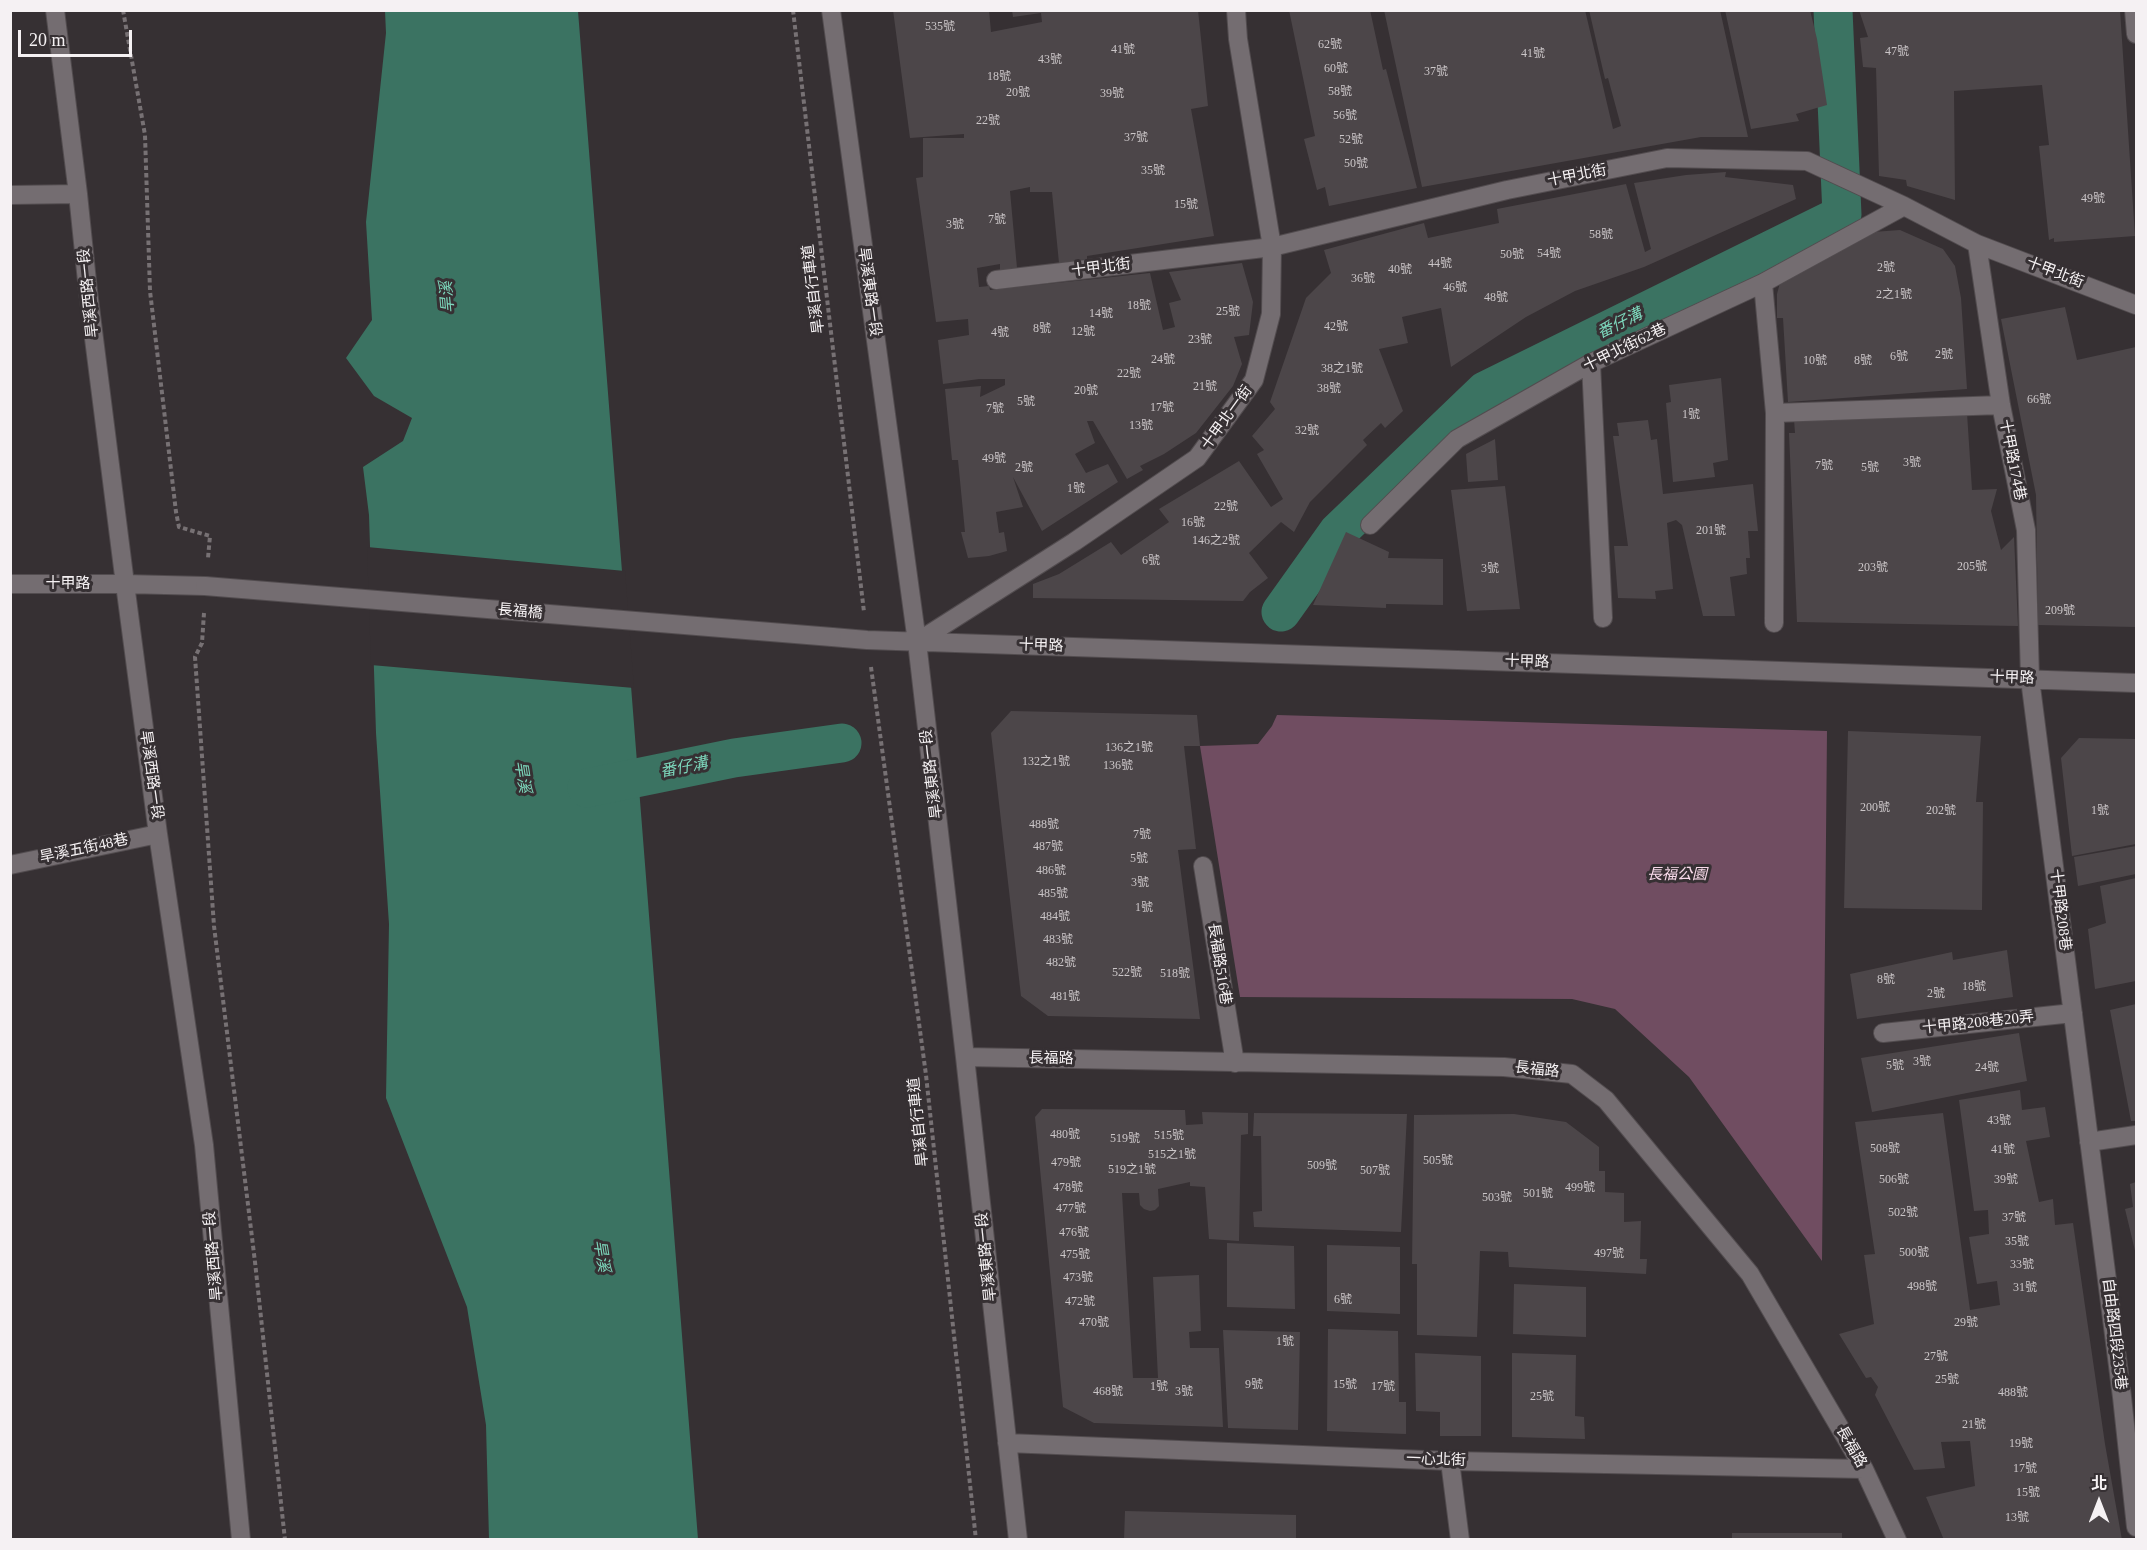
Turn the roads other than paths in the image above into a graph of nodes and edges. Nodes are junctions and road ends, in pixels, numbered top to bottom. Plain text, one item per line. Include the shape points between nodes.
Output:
1 (55, 10) edge
2 (831, 10) edge
3 (1236, 10) edge
4 (2134, 10) edge
5 (2136, 34) edge
6 (78, 194) junction
7 (10, 195) edge
8 (1904, 206) junction
9 (1977, 244) junction
10 (1272, 248) junction
11 (996, 280) dead end
12 (1763, 283) junction
13 (2136, 305) edge
14 (1591, 363) junction
15 (2001, 405) junction
16 (1775, 412) junction
17 (1370, 525) dead end
18 (10, 584) edge
19 (125, 584) junction
20 (1603, 618) dead end
21 (1774, 623) dead end
22 (917, 642) junction
23 (2030, 679) junction
24 (2136, 683) edge
25 (158, 834) junction
26 (10, 865) edge
27 (1203, 866) dead end
28 (2073, 1012) junction
29 (1883, 1033) dead end
30 (965, 1057) junction
31 (1235, 1063) junction
32 (2136, 1135) edge
33 (2089, 1142) junction
34 (2129, 1395) edge
35 (1007, 1443) junction
36 (1450, 1461) junction
37 (1864, 1469) junction
38 (2136, 1527) edge
39 (241, 1539) edge
40 (1018, 1539) edge
41 (1460, 1539) edge
42 (1897, 1539) edge

1 - 6 street, 旱溪西路一段
2 - 22 street, 旱溪東路一段
3 - 10 street, 十甲北一街
4 - 5 street
6 - 7 street
6 - 19 street, 旱溪西路一段
8 - 9 street, 十甲北街
8 - 10 street, 十甲北街 via 1807,161 1667,158 1507,190
8 - 12 street, 十甲北街62巷
9 - 13 street, 十甲北街
9 - 15 street, 十甲路174巷
10 - 11 street, 十甲北街
10 - 22 street, 十甲北一街 via 1271,314 1254,380 1197,458
12 - 14 street, 十甲北街62巷
12 - 16 street
14 - 17 street, 十甲北街62巷 via 1457,439
14 - 20 street
15 - 16 street
15 - 23 street, 十甲路174巷 via 2026,530
16 - 21 street
18 - 19 street, 十甲路
19 - 22 street, 長福橋, bridge via 205,586
19 - 25 street, 旱溪西路一段
22 - 23 street, 十甲路
22 - 30 street, 旱溪東路一段
23 - 24 street, 十甲路
23 - 28 street, 十甲路208巷
25 - 26 street, 旱溪五街48巷
25 - 39 street, 旱溪西路一段 via 204,1145
27 - 31 street, 長福路516巷
28 - 29 street, 十甲路208巷20弄
28 - 33 street, 十甲路208巷
30 - 31 street, 長福路
30 - 35 street, 旱溪東路一段
31 - 37 street, 長福路 via 1504,1067 1572,1074 1606,1100 1750,1274
32 - 33 street
33 - 34 street, 自由路四段235巷
34 - 38 street, 自由路四段235巷
35 - 36 street, 一心北街
35 - 40 street, 旱溪東路一段
36 - 37 street, 一心北街
36 - 41 street
37 - 42 street, 長福路

